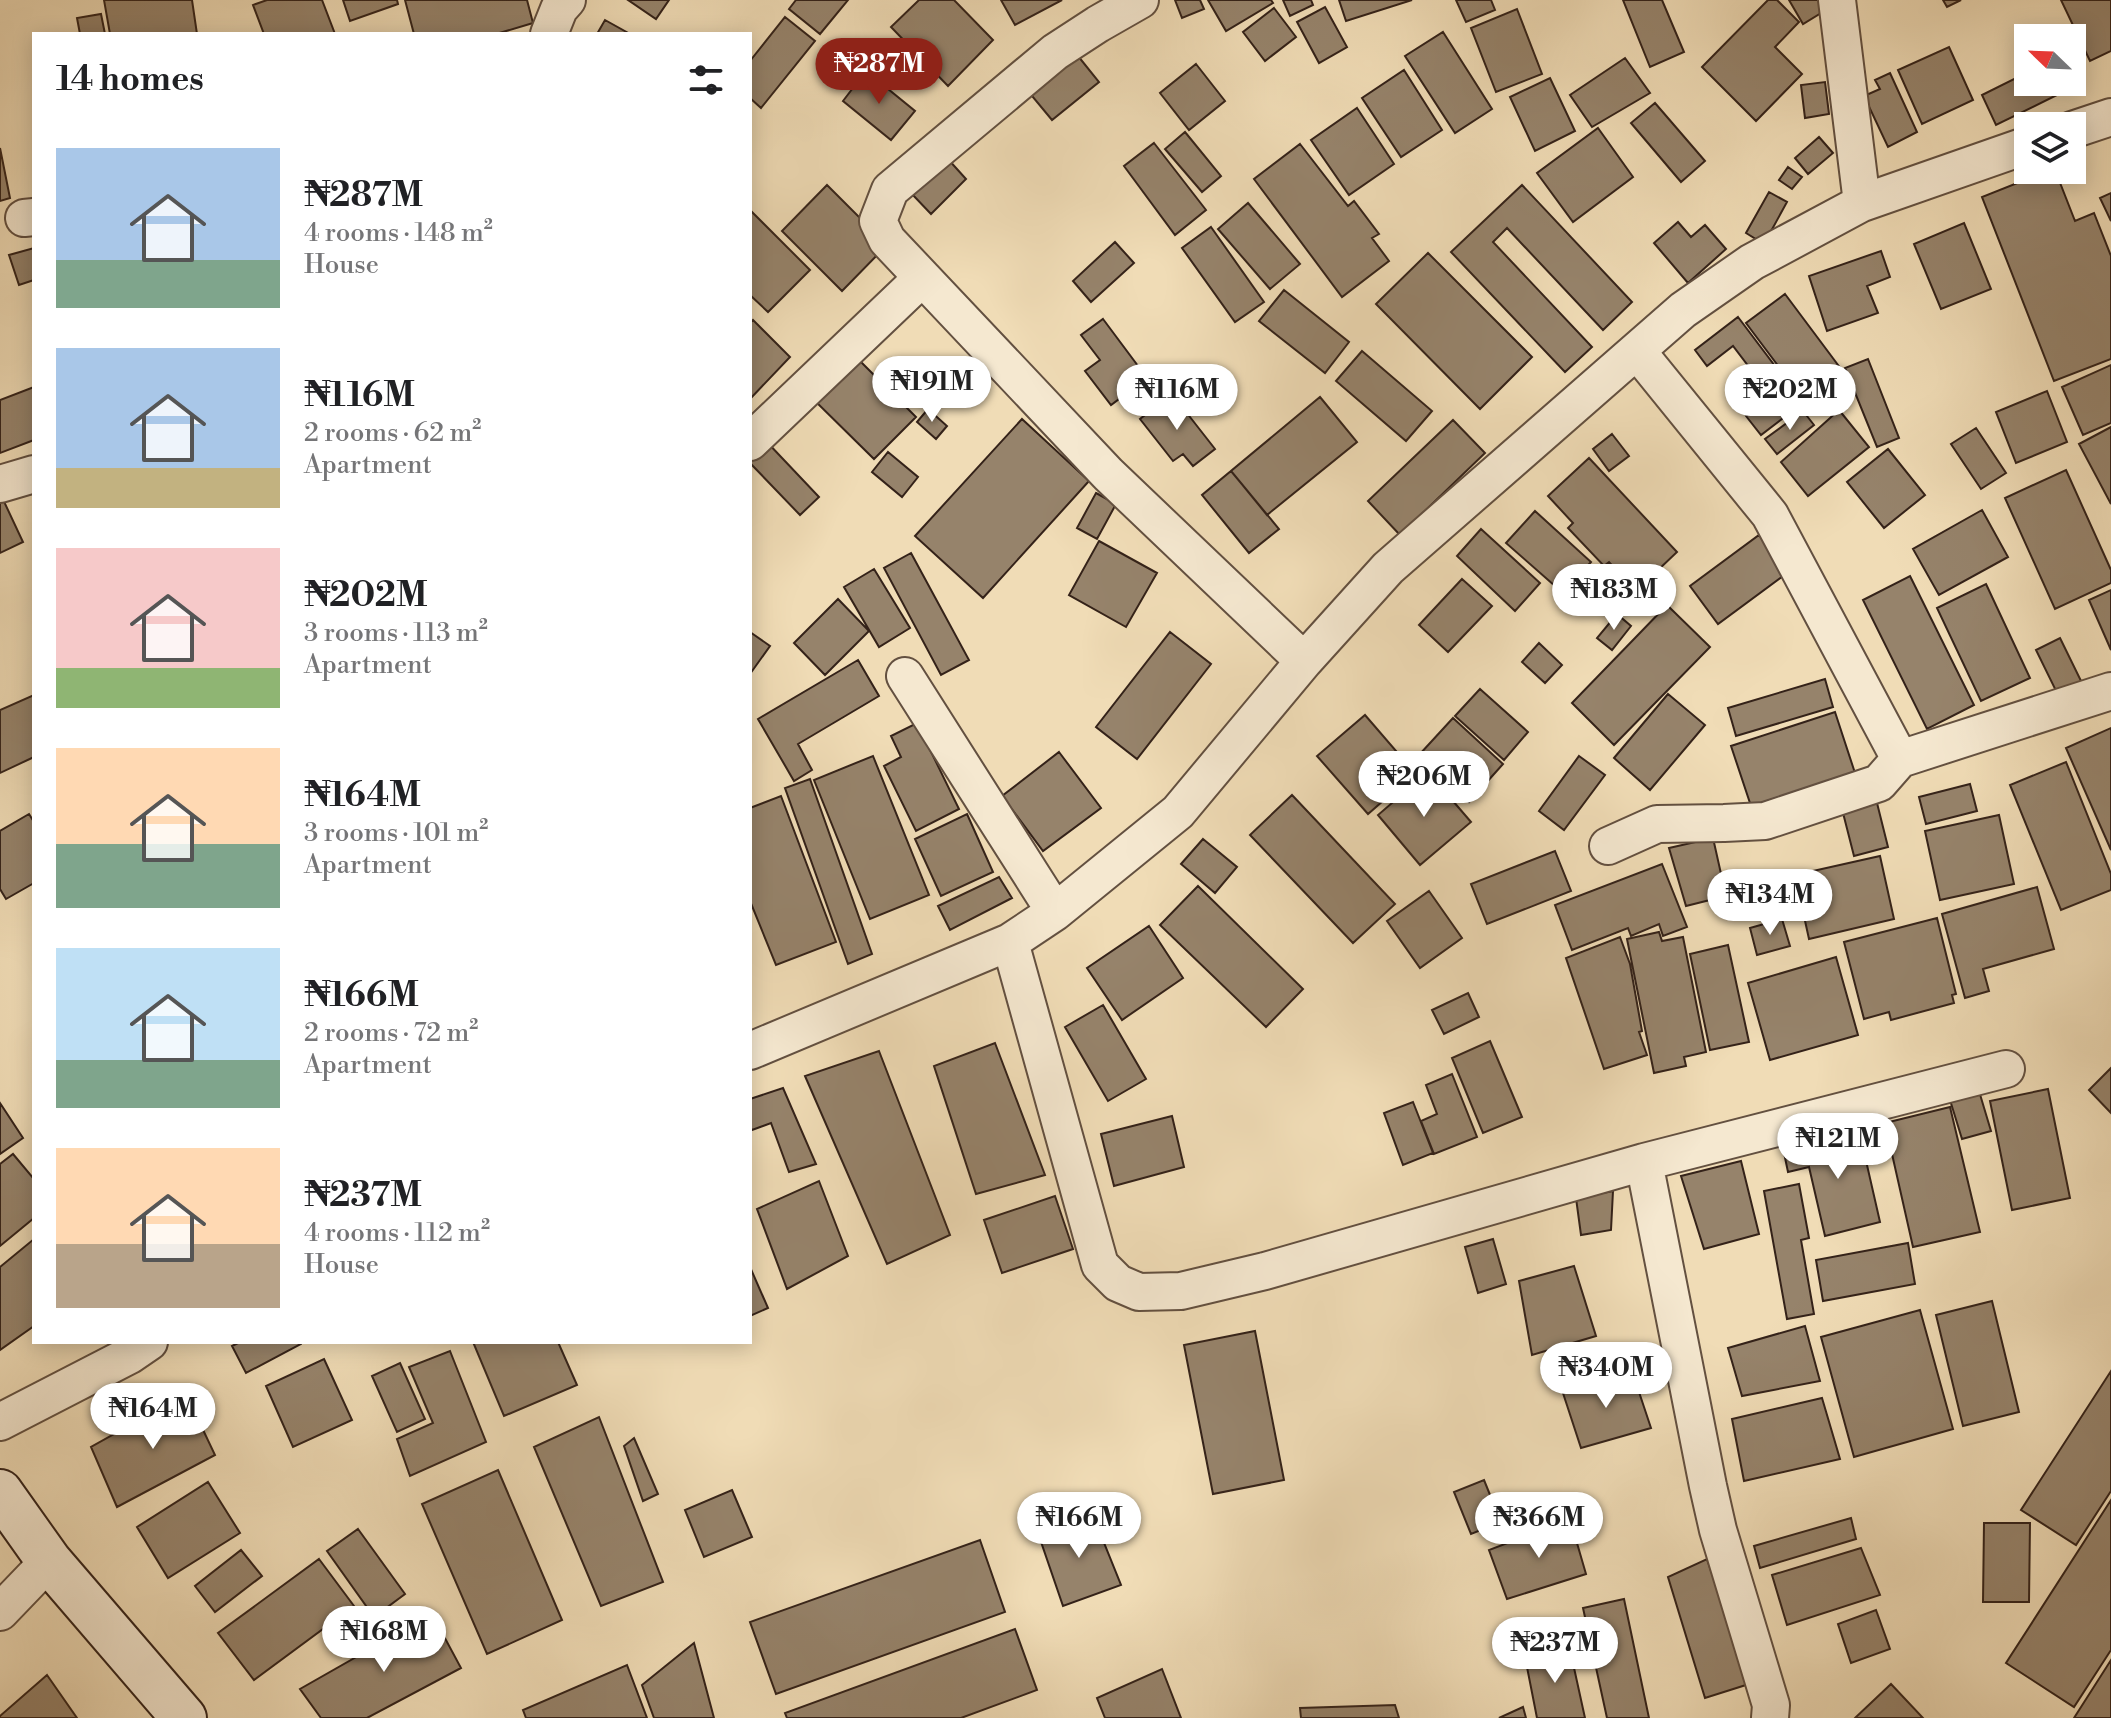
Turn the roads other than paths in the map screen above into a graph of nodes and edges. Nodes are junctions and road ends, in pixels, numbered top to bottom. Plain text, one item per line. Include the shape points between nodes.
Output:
1 (567, 0) edge
2 (1140, 0) edge
3 (1837, 0) edge
4 (550, 32) edge
5 (2111, 117) edge
6 (2086, 125) edge
7 (2014, 150) edge
8 (1862, 203) junction
9 (922, 278) junction
10 (1637, 351) junction
11 (752, 440) edge
12 (32, 475) edge
13 (0, 484) edge
14 (1304, 661) junction
15 (905, 676) dead end
16 (2111, 691) edge
17 (1900, 759) junction
18 (1608, 846) dead end
19 (1055, 912) junction
20 (1010, 942) junction
21 (752, 1050) edge
22 (2006, 1069) dead end
23 (1644, 1162) junction
24 (146, 1344) edge
25 (0, 1422) edge
26 (0, 1492) edge
27 (49, 1561) junction
28 (0, 1612) edge
29 (184, 1718) edge
30 (1770, 1718) edge

1 - 4 street
2 - 9 street via 1055,52 890,190 878,221 887,240
3 - 8 street
5 - 6 street
7 - 8 street
8 - 10 street via 1752,262 1683,310
9 - 11 street
9 - 14 street via 1108,474
10 - 14 street via 1388,568
10 - 17 street via 1770,515
12 - 13 street
14 - 19 street via 1178,812
15 - 19 street
16 - 17 street
17 - 18 street via 1879,783 1765,821 1657,824
19 - 20 street
20 - 21 street
20 - 23 street via 1100,1265 1118,1283 1139,1292 1181,1291 1265,1271
22 - 23 street
23 - 30 street via 1711,1500 1771,1705
24 - 25 street
26 - 27 street
27 - 28 street
27 - 29 street

